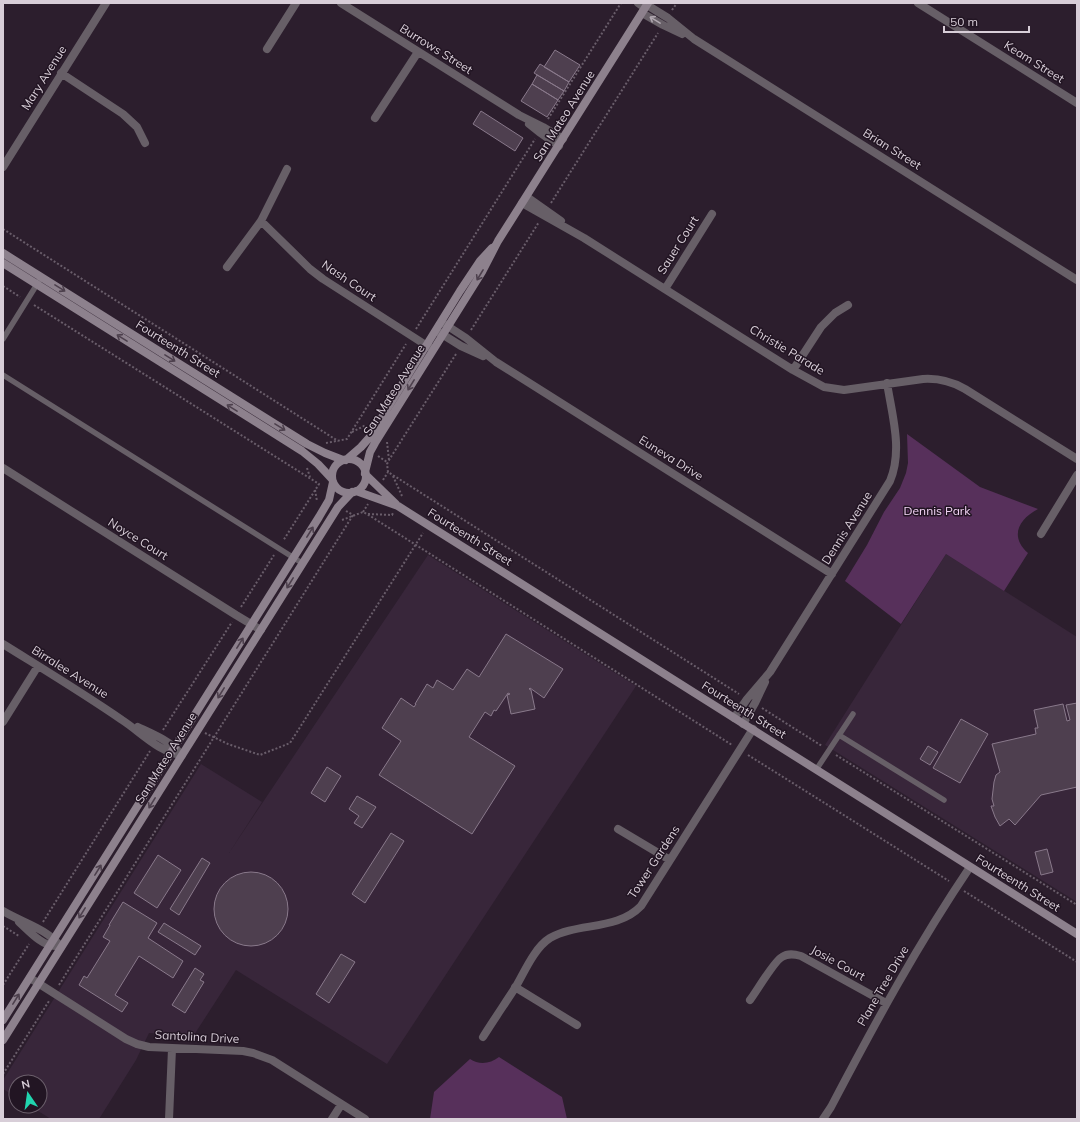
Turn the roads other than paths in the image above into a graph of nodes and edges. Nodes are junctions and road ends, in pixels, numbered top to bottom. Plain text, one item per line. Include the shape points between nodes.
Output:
1 (106, 3) edge
2 (296, 3) edge
3 (340, 3) edge
4 (638, 3) edge
5 (918, 3) edge
6 (646, 7) edge
7 (267, 49) dead end
8 (418, 52) junction
9 (61, 73) junction
10 (1077, 103) edge
11 (375, 118) dead end
12 (145, 143) dead end
13 (561, 143) junction
14 (3, 167) edge
15 (287, 169) dead end
16 (524, 200) junction
17 (712, 214) dead end
18 (260, 221) junction
19 (3, 253) edge
20 (3, 263) edge
21 (227, 267) dead end
22 (42, 277) junction
23 (1077, 280) edge
24 (37, 284) junction
25 (665, 289) junction
26 (848, 305) dead end
27 (444, 324) junction
28 (439, 332) junction
29 (3, 339) edge
30 (464, 342) junction
31 (430, 348) junction
32 (793, 370) junction
33 (3, 375) edge
34 (886, 383) junction
35 (1077, 459) edge
36 (345, 460) junction
37 (3, 468) edge
38 (365, 473) junction
39 (1077, 475) edge
40 (332, 480) junction
41 (354, 492) junction
42 (398, 506) junction
43 (1041, 534) dead end
44 (294, 558) junction
45 (302, 563) junction
46 (832, 574) junction
47 (252, 624) junction
48 (261, 630) junction
49 (3, 644) edge
50 (38, 666) junction
51 (770, 672) junction
52 (853, 714) dead end
53 (734, 718) junction
54 (3, 722) edge
55 (743, 724) junction
56 (752, 730) junction
57 (839, 735) junction
58 (173, 750) junction
59 (182, 755) junction
60 (816, 770) junction
61 (944, 800) dead end
62 (618, 829) dead end
63 (670, 860) junction
64 (970, 867) junction
65 (3, 911) edge
66 (37, 932) junction
67 (1077, 934) edge
68 (55, 939) junction
69 (50, 946) junction
70 (61, 947) junction
71 (30, 978) junction
72 (38, 984) junction
73 (515, 987) junction
74 (750, 1000) dead end
75 (886, 1003) junction
76 (3, 1020) edge
77 (576, 1025) dead end
78 (483, 1037) dead end
79 (3, 1040) edge
80 (172, 1049) junction
81 (341, 1105) junction
82 (169, 1119) edge
83 (332, 1119) edge
84 (364, 1119) edge
85 (823, 1119) edge

1 - 9 street, Mary Avenue
2 - 7 street
3 - 8 street, Burrows Street
4 - 6 street, Brian Street
5 - 10 street, Keam Street
6 - 13 street, San Mateo Avenue
6 - 23 street, Brian Street
8 - 11 street
8 - 13 street, Burrows Street
9 - 12 street via 127,117
9 - 14 street, Mary Avenue
13 - 16 street, San Mateo Avenue
15 - 18 street
16 - 25 street, Christie Parade
16 - 27 street, San Mateo Avenue via 498,241 480,261
17 - 25 street, Sauer Court
18 - 21 street
18 - 31 street, Nash Court via 323,279
19 - 22 street, Fourteenth Street
20 - 24 street, Fourteenth Street
22 - 24 lane
22 -> 36 street, Fourteenth Street via 307,444
24 - 29 lane
40 -> 24 street, Fourteenth Street via 302,451
25 - 32 street, Christie Parade
26 - 32 street via 835,313 821,327
27 - 28 street, San Mateo Avenue
27 - 30 street, Euneva Drive
28 - 30 street, Euneva Drive
28 - 31 street, San Mateo Avenue
30 - 46 street, Euneva Drive
31 - 36 street, San Mateo Avenue via 369,438
31 -> 38 street, San Mateo Avenue via 370,452
32 - 34 street, Christie Parade via 833,389 844,390
33 - 44 lane
34 - 35 street, Christie Parade via 923,378 946,380
34 - 46 street, Dennis Avenue via 896,440 895,470
36 - 38 street via 356,461
36 - 40 street via 333,470
37 - 47 street, Noyce Court
38 - 41 street via 363,484
38 - 42 street, Fourteenth Street
39 - 43 street
40 - 41 street via 338,489 347,493
44 -> 40 street, San Mateo Avenue via 329,500
41 - 42 street, Fourteenth Street
41 - 45 street, San Mateo Avenue via 338,507
42 - 53 street, Fourteenth Street
44 - 45 lane
44 - 47 street, San Mateo Avenue
45 -> 48 street, San Mateo Avenue
46 - 51 street, Dennis Avenue
47 - 48 street, Noyce Court
58 -> 47 street, San Mateo Avenue
48 -> 59 street, San Mateo Avenue
49 - 50 street, Birralee Avenue
50 - 54 street
50 - 58 street, Birralee Avenue
51 - 53 street, Dennis Avenue
51 - 55 street, Dennis Avenue
52 - 57 lane
53 - 55 street, Fourteenth Street
55 - 56 street, Fourteenth Street
56 - 60 street, Fourteenth Street
56 - 63 street, Tower Gardens
57 - 60 lane
57 - 61 lane
58 - 59 street, Birralee Avenue
68 -> 58 street, San Mateo Avenue
59 -> 70 street, San Mateo Avenue
60 - 64 street, Fourteenth Street
62 - 63 street
63 - 73 street, Tower Gardens via 636,911 622,919 549,939 536,952
64 - 67 street, Fourteenth Street
64 - 75 street, Plane Tree Drive
65 - 66 street
66 - 68 street
66 - 69 street
68 - 69 street, San Mateo Avenue
68 - 70 street
69 - 70 street
69 - 71 street, San Mateo Avenue
70 - 72 street, San Mateo Avenue
71 - 72 street, Santolina Drive
76 -> 71 street, San Mateo Avenue
72 - 79 street, San Mateo Avenue
72 - 80 street, Santolina Drive via 126,1039 148,1047
73 - 77 street
73 - 78 street, Tower Gardens
74 - 75 street, Josie Court via 780,958 795,954
75 - 85 street, Plane Tree Drive
80 - 81 street, Santolina Drive via 253,1053 272,1060
80 - 82 street
81 - 83 street
81 - 84 street, Santolina Drive

